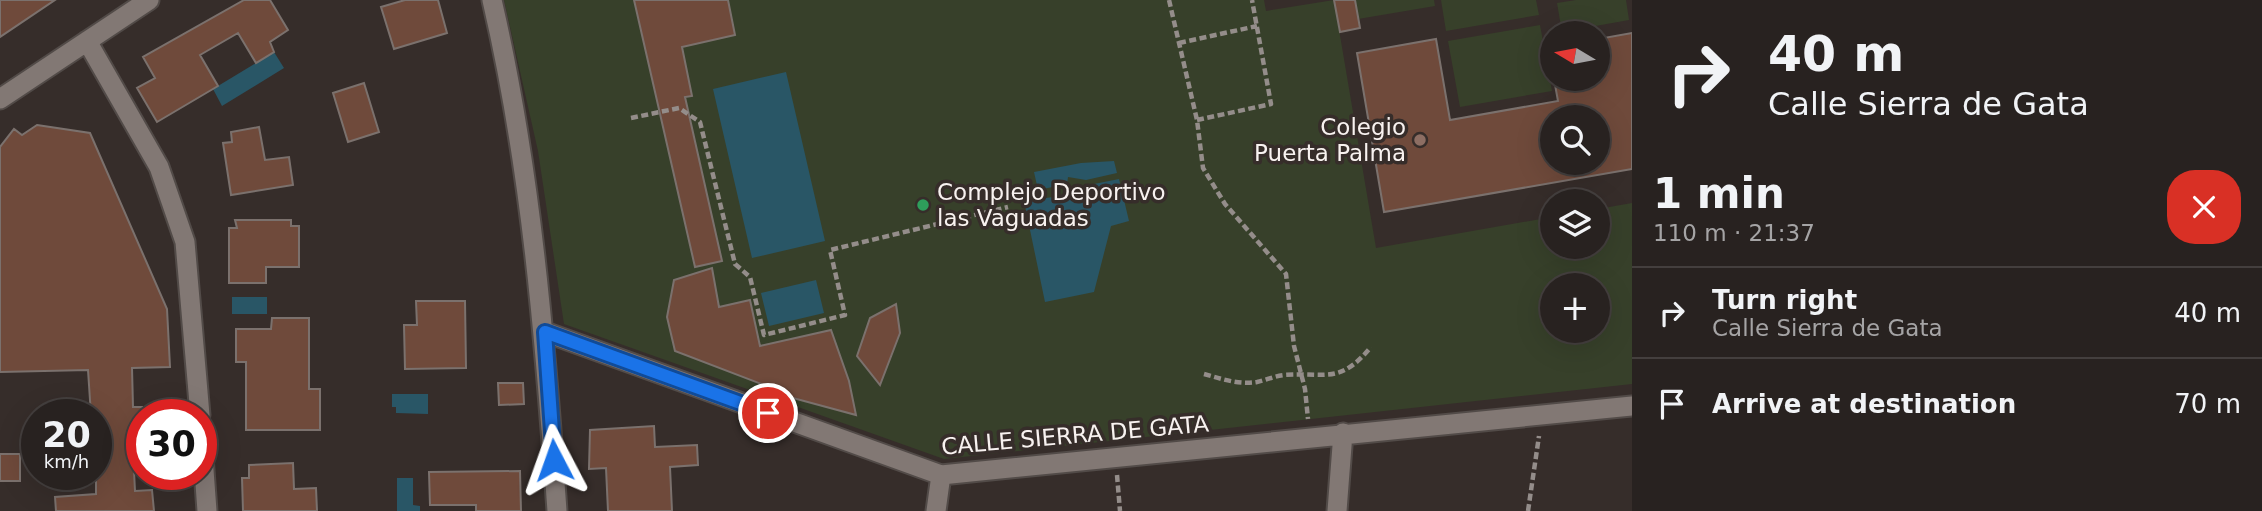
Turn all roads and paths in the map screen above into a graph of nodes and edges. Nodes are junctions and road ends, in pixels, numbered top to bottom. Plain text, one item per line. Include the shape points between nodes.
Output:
1 (149, 0) edge
2 (492, 0) edge
3 (1169, 0) edge
4 (1252, 0) edge
5 (1257, 26) junction
6 (87, 41) junction
7 (1179, 43) junction
8 (0, 99) edge
9 (631, 118) dead end
10 (1197, 120) junction
11 (1008, 207) dead end
12 (545, 332) junction
13 (1371, 347) dead end
14 (1204, 374) dead end
15 (1302, 376) junction
16 (199, 399) edge
17 (1632, 406) edge
18 (1542, 414) junction
19 (1343, 433) junction
20 (1310, 436) junction
21 (1115, 457) junction
22 (941, 475) junction
23 (205, 490) edge
24 (206, 511) edge
25 (557, 511) edge
26 (936, 511) edge
27 (1120, 511) edge
28 (1337, 511) edge
29 (1528, 511) edge

1 - 6 street
2 - 12 street via 530,205
3 - 7 path
4 - 5 path
5 - 7 path
5 - 10 path via 1271,104
6 - 8 street
6 - 16 street via 159,167 185,242
7 - 10 path
9 - 11 path via 679,108 700,122 735,264 750,277 764,335 845,315 830,250
10 - 15 path via 1203,168 1226,204 1286,274
12 - 22 street, CALLE SIERRA DE GATA
12 - 25 street
13 - 15 path via 1343,373
14 - 15 path via 1232,382
15 - 20 path
17 - 18 street, CALLE SIERRA DE GATA
18 - 19 street, CALLE SIERRA DE GATA
18 - 29 path
19 - 20 street, CALLE SIERRA DE GATA
19 - 28 street
20 - 21 street, CALLE SIERRA DE GATA
21 - 22 street, CALLE SIERRA DE GATA
21 - 27 path
22 - 26 street
23 - 24 street

